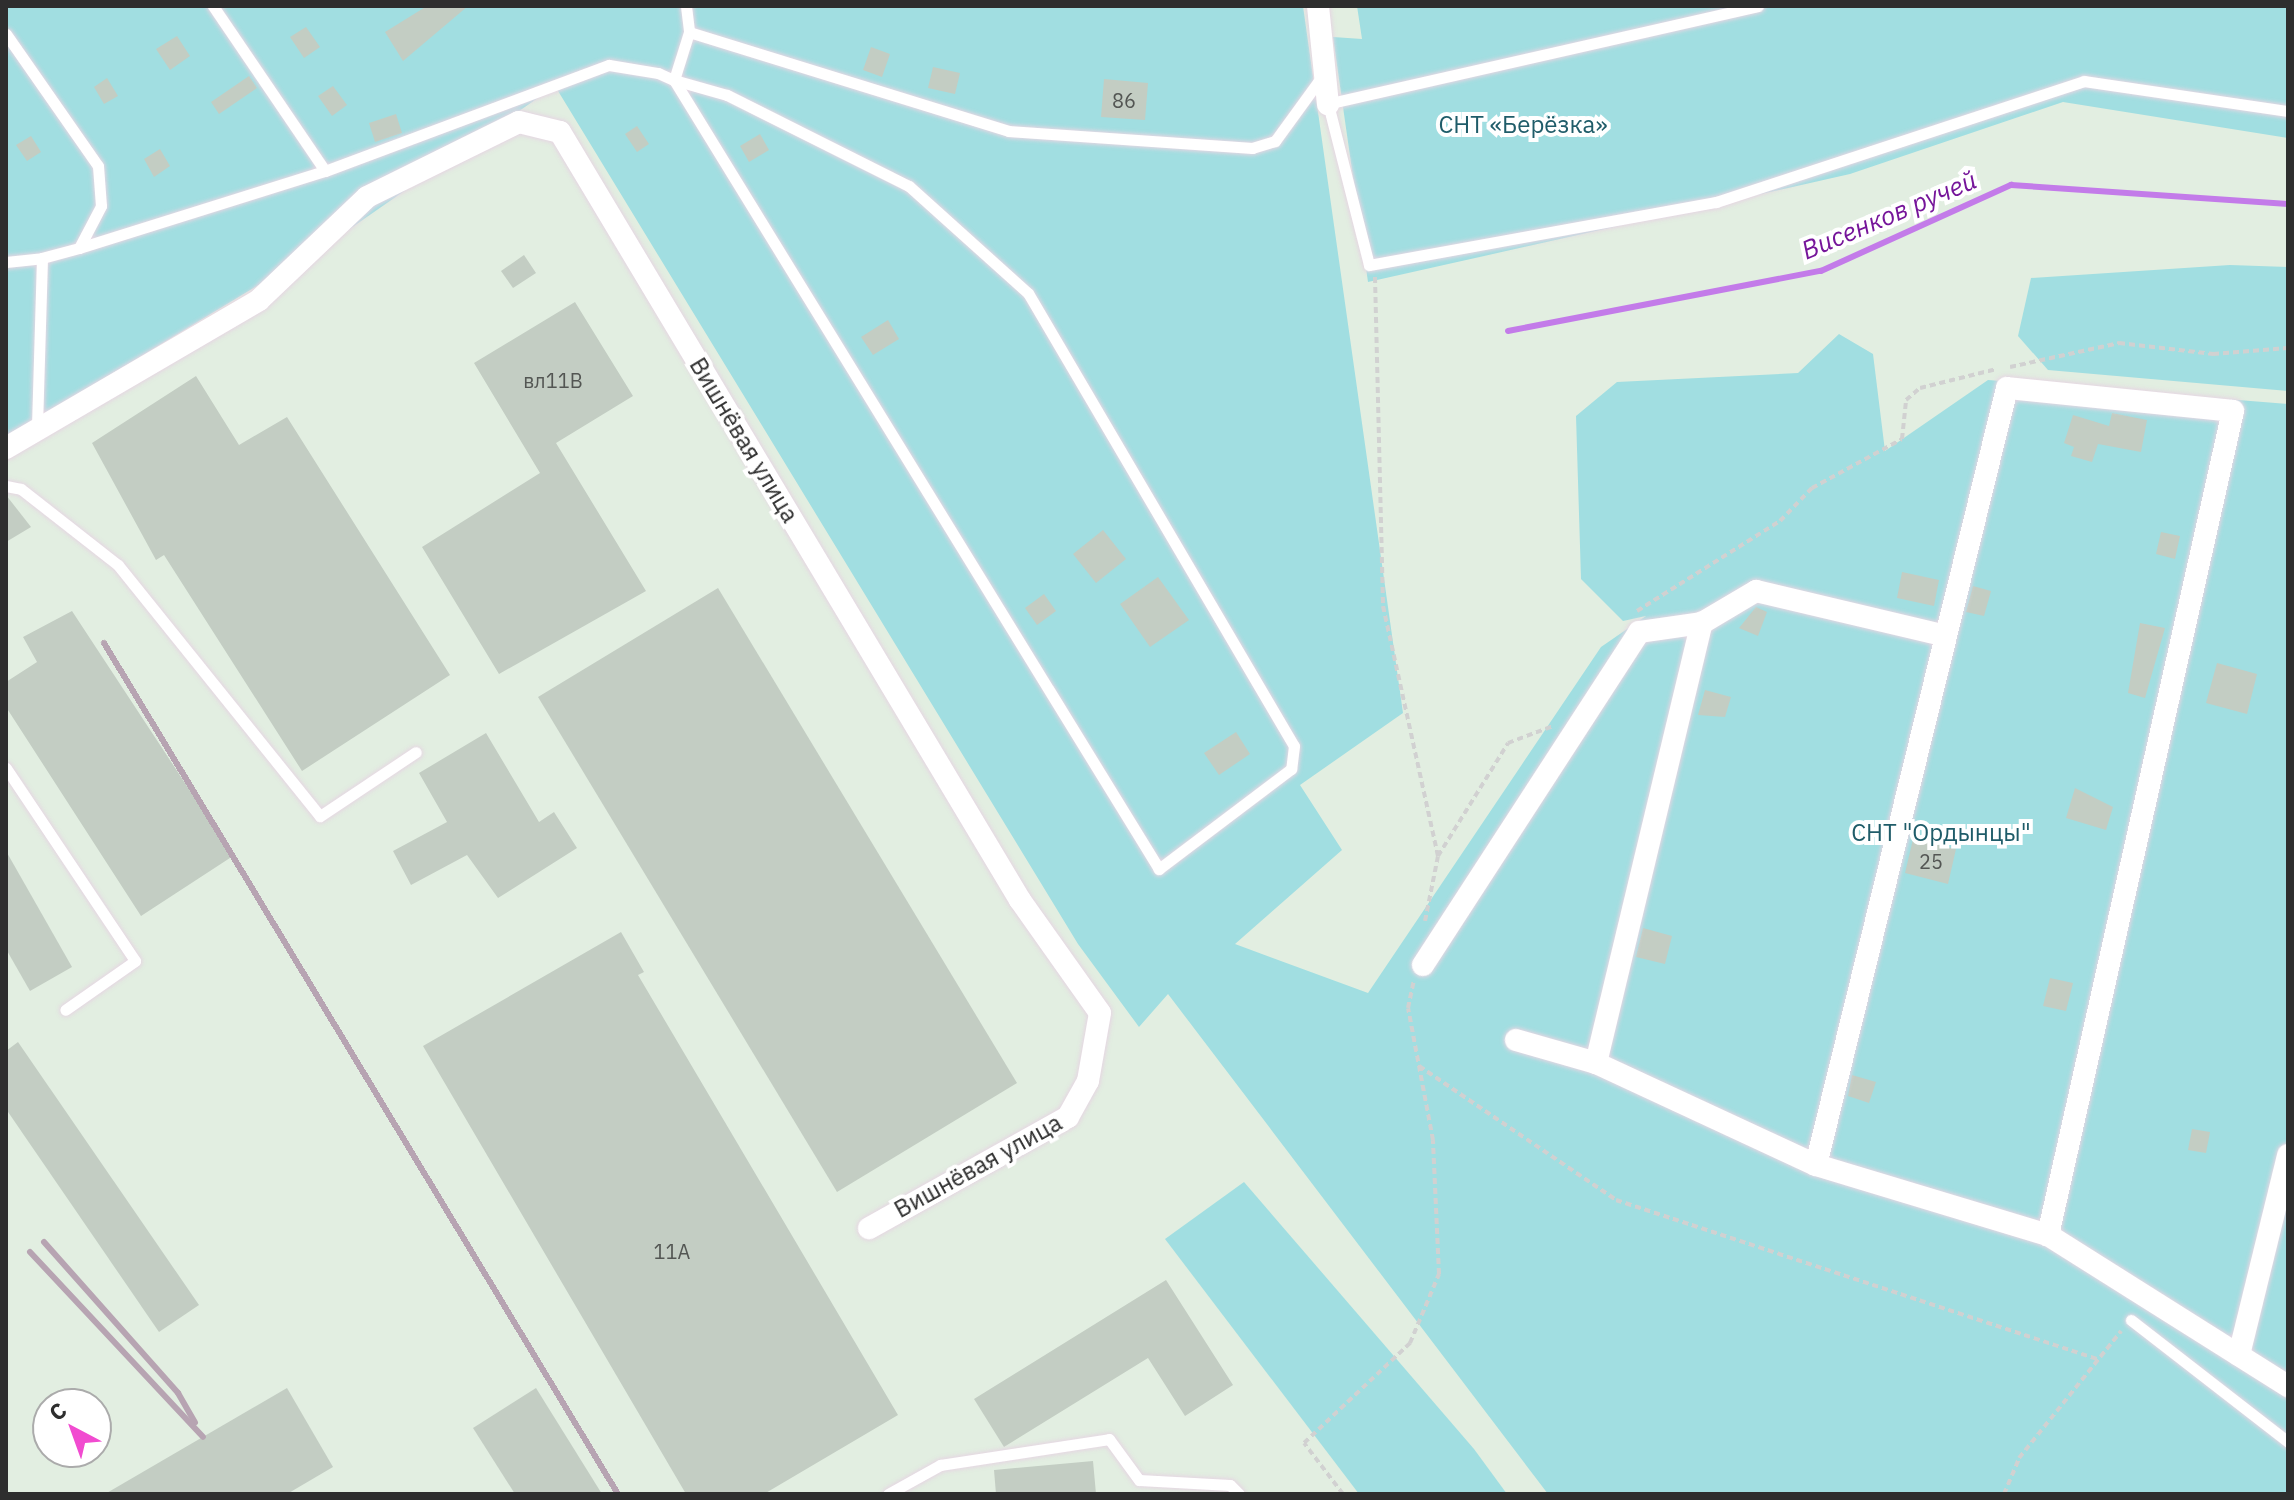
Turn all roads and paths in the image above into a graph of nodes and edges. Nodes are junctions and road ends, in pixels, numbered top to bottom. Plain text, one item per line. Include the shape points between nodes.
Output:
1 (213, 6) edge
2 (686, 6) edge
3 (1318, 6) edge
4 (1758, 6) edge
5 (689, 32) junction
6 (6, 34) edge
7 (1326, 71) junction
8 (674, 80) junction
9 (1328, 104) junction
10 (2288, 111) edge
11 (325, 171) junction
12 (79, 248) junction
13 (42, 258) junction
14 (6, 262) edge
15 (1369, 265) junction
16 (37, 430) junction
17 (6, 448) edge
18 (6, 486) edge
19 (1702, 623) junction
20 (1946, 636) junction
21 (416, 752) dead end
22 (6, 768) edge
23 (1438, 856) dead end
24 (1423, 965) dead end
25 (65, 1010) dead end
26 (1516, 1040) dead end
27 (1596, 1063) junction
28 (1419, 1066) dead end
29 (2288, 1155) edge
30 (1816, 1165) junction
31 (869, 1228) dead end
32 (2048, 1235) junction
33 (2131, 1320) joint
34 (1410, 1343) dead end
35 (2239, 1355) junction
36 (2097, 1359) junction
37 (2288, 1386) edge
38 (2288, 1442) edge
39 (888, 1494) edge
40 (1239, 1494) edge
41 (1343, 1494) edge
42 (2004, 1494) edge

1 - 11 lane
2 - 5 lane
3 - 7 street
4 - 9 lane
5 - 7 lane via 1008,131 1252,148 1275,141
5 - 8 lane
6 - 12 lane via 98,166 101,206
7 - 9 street
8 - 8 lane via 727,95 909,186 1028,293 1294,746 1291,769 1159,869
8 - 11 lane via 609,65
9 - 15 lane
10 - 15 lane via 2084,81 1716,202
11 - 12 lane
12 - 13 lane
13 - 14 lane
13 - 16 lane
15 - 23 path via 1379,288 1383,606
16 - 17 street, Вишнёвая улица
16 - 31 street, Вишнёвая улица via 259,300 367,197 519,122 560,132 1012,887 1100,1013 1088,1081 1068,1117
18 - 21 lane via 21,489 118,565 320,816
19 - 20 street via 1756,591
19 - 24 street via 1639,632
19 - 27 street
20 - 30 street
20 - 32 street via 2007,388 2233,411
22 - 25 lane via 135,961
26 - 27 street
27 - 30 street
28 - 36 path via 1616,1200
29 - 35 street
30 - 32 street
32 - 35 street
33 - 36 path
33 - 38 lane
34 - 41 path via 1304,1443
35 - 37 street
36 - 42 path via 2019,1458
39 - 40 lane via 940,1465 1109,1439 1139,1480 1230,1485

